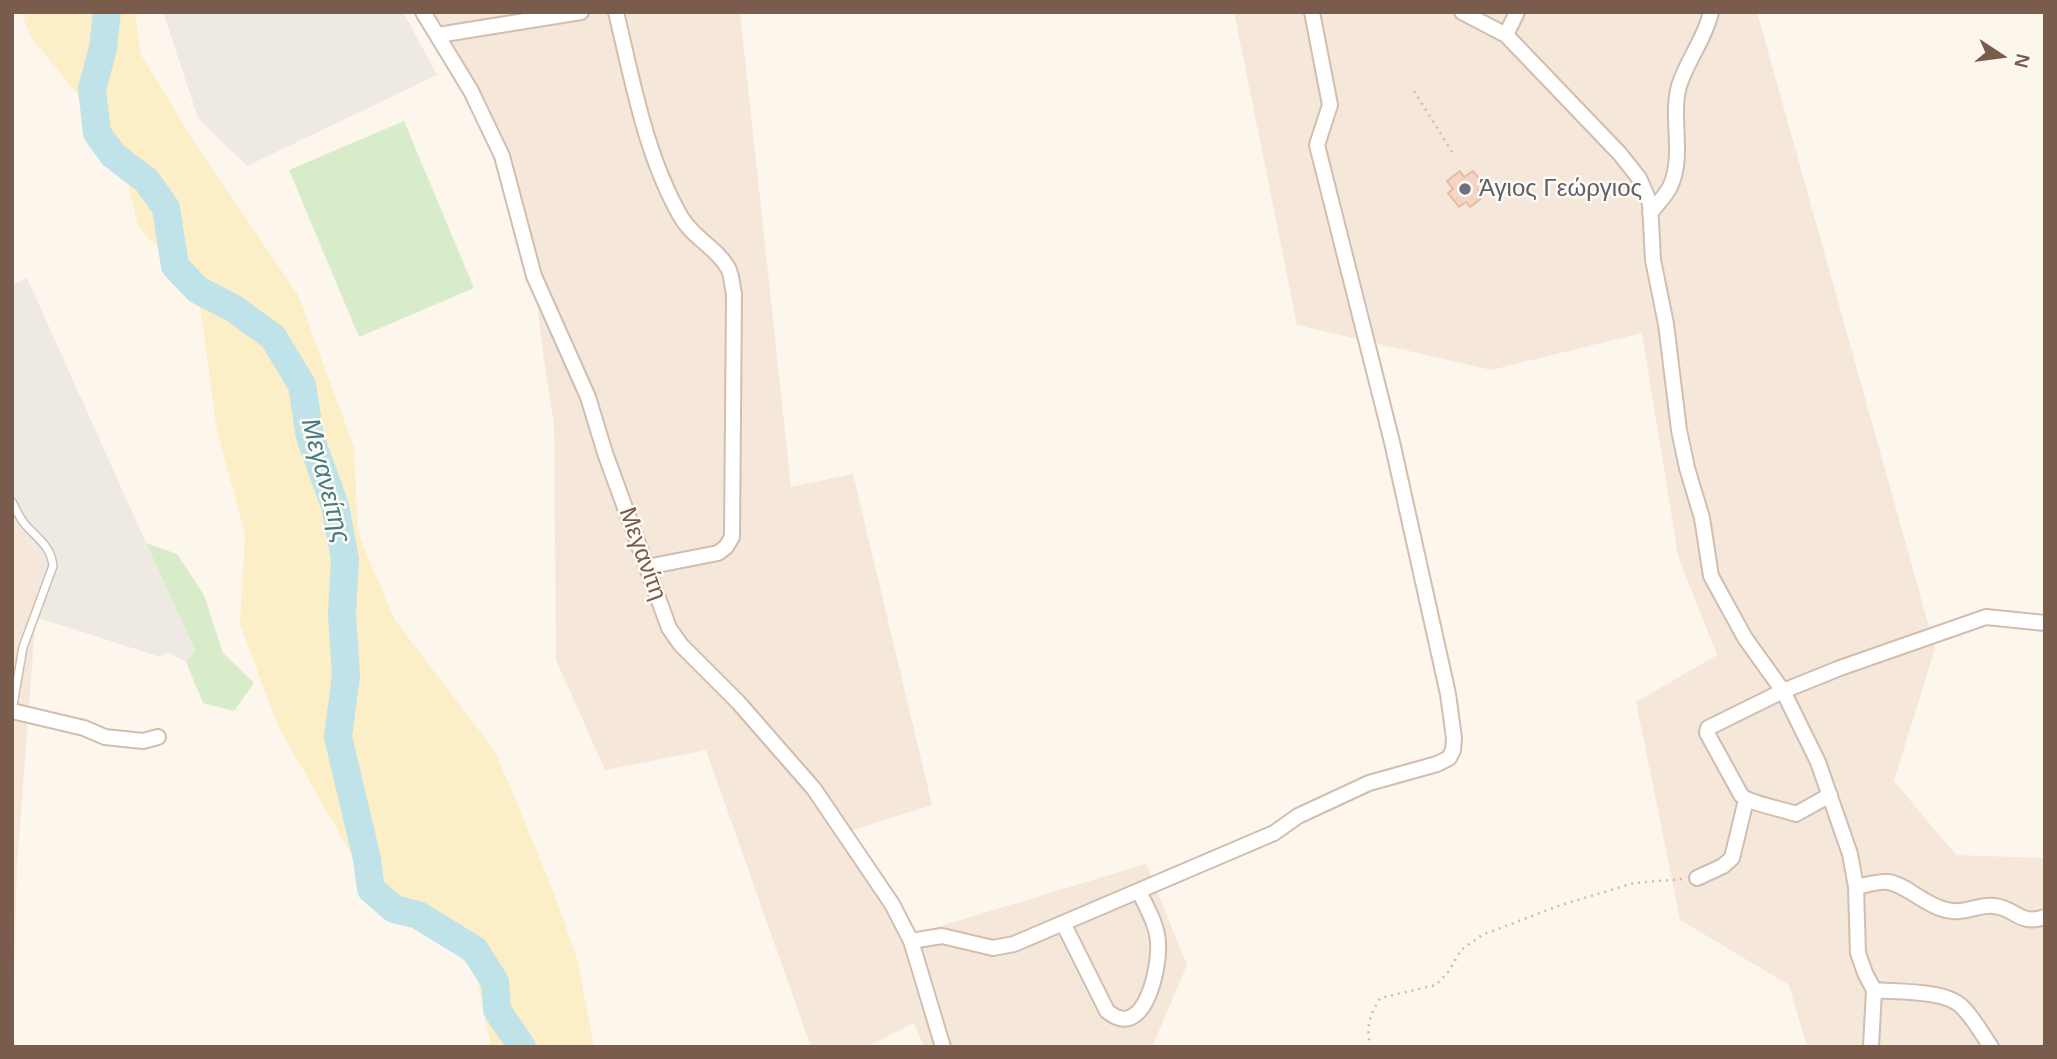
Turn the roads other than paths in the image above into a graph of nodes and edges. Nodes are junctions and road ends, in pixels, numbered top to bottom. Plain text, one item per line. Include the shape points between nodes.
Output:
1 (423, 12) edge
2 (581, 12) edge
3 (616, 12) edge
4 (1312, 12) edge
5 (1462, 12) edge
6 (1517, 12) edge
7 (1711, 12) edge
8 (438, 34) junction
9 (1506, 34) junction
10 (1650, 213) junction
11 (12, 502) edge
12 (647, 567) junction
13 (2045, 623) edge
14 (1783, 691) junction
15 (12, 711) edge
16 (158, 737) dead end
17 (1830, 795) junction
18 (1746, 800) junction
19 (1697, 878) road end
20 (1856, 887) junction
21 (1139, 891) junction
22 (2045, 917) edge
23 (1063, 923) junction
24 (911, 941) junction
25 (1874, 990) junction
26 (943, 1047) edge
27 (1871, 1047) edge
28 (1991, 1047) edge

1 - 8 street, Μεγανίτη
2 - 8 street
3 - 12 street via 644,127 662,176 680,217 729,270 734,294 732,537 718,554
4 - 21 street via 1330,106 1317,145 1392,442 1448,694 1453,750 1437,764 1369,783 1298,816 1274,833
5 - 9 street
6 - 9 street
7 - 10 street via 1676,98 1673,179
8 - 12 street, Μεγανίτη via 502,156 534,276 588,397
9 - 10 street via 1627,162 1647,194
10 - 14 street via 1679,430 1702,518 1711,576 1745,638
11 - 15 lane via 23,522 45,544 53,566 23,647
12 - 24 street, Μεγανίτη via 674,636 814,789 892,904
13 - 14 street via 1986,617
14 - 17 street
14 - 18 street via 1708,728
15 - 16 street via 105,737 143,741
17 - 18 street via 1796,814
17 - 20 street via 1847,842
18 - 19 street via 1732,858
20 - 22 street via 1888,882 1940,909 1960,912 1994,905 2023,919
20 - 25 street via 1858,953
21 - 23 street
21 - 23 street via 1155,927 1158,957 1149,998 1130,1016 1122,1019 1107,1012
23 - 24 street via 1005,947 984,947 942,936
24 - 26 street, Μεγανίτη
25 - 27 street
25 - 28 street via 1950,999 1961,1005

